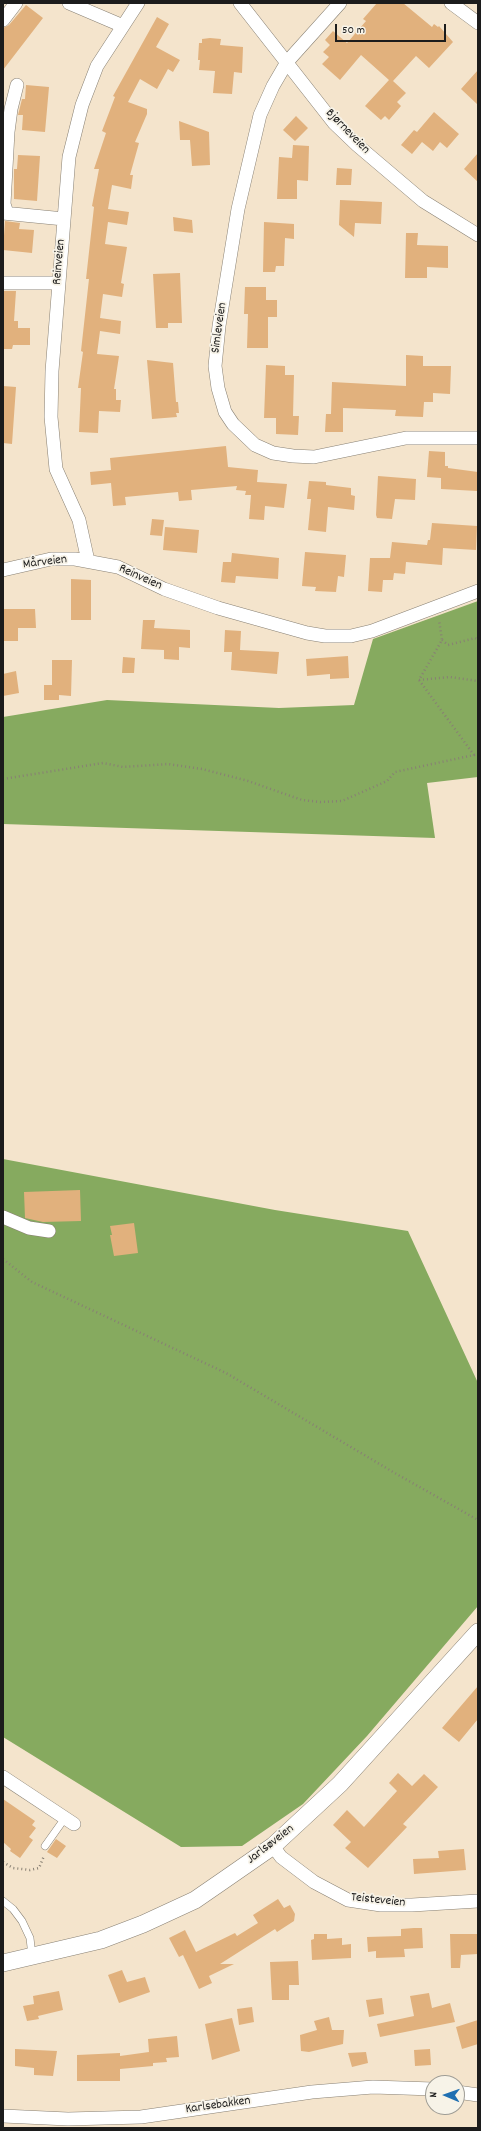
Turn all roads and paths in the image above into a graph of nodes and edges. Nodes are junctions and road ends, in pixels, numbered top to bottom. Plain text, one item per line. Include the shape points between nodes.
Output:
1 (16, 3) edge
2 (69, 3) edge
3 (138, 3) edge
4 (240, 3) edge
5 (340, 3) edge
6 (451, 3) edge
7 (3, 20) edge
8 (478, 23) edge
9 (123, 26) junction
10 (287, 62) junction
11 (17, 85) dead end
12 (5, 213) edge
13 (64, 219) junction
14 (478, 235) edge
15 (3, 283) edge
16 (59, 284) junction
17 (478, 438) edge
18 (88, 561) junction
19 (3, 570) edge
20 (478, 591) edge
21 (437, 606) junction
22 (442, 640) junction
23 (478, 640) edge
24 (419, 680) junction
25 (478, 681) edge
26 (478, 754) edge
27 (474, 755) junction
28 (3, 779) edge
29 (3, 1217) edge
30 (49, 1231) dead end
31 (3, 1258) edge
32 (478, 1520) edge
33 (478, 1632) edge
34 (3, 1777) edge
35 (70, 1821) joint
36 (45, 1846) joint
37 (273, 1846) junction
38 (3, 1862) edge
39 (3, 1901) edge
40 (478, 1901) edge
41 (32, 1956) junction
42 (3, 1963) edge
43 (425, 2089) edge
44 (465, 2093) edge
45 (478, 2095) edge
46 (3, 2116) edge

1 - 7 street
2 - 9 street
3 - 9 street, Reinveien
4 - 10 street, Bjørneveien
5 - 10 street, Simleveien
6 - 8 street
9 - 13 street, Reinveien via 97,66 82,105 69,157
10 - 14 street, Bjørneveien via 334,123 357,145 423,200
10 - 17 street, Simleveien via 260,115 238,209 215,366 218,388 226,412 255,445 274,453 293,456 314,456 406,438
11 - 12 street via 8,132
12 - 13 street
13 - 16 street, Reinveien
15 - 16 street
16 - 18 street, Reinveien via 52,379 53,447 56,469 79,520
18 - 19 street, Mårveien via 51,560
18 - 21 street, Reinveien via 118,567 164,589 218,608 325,636 351,636 372,631
20 - 21 street, Reinveien
21 - 22 path
22 - 23 path via 448,645 475,638
22 - 24 path
24 - 25 path via 450,677
24 - 27 path
26 - 27 path
27 - 28 path via 394,772 387,781 342,801 302,800 248,781 202,769 168,764 123,767 103,764
29 - 30 street via 29,1228
31 - 32 path via 32,1282 226,1373
33 - 37 street, Jarlsøveien via 340,1784
34 - 35 street
35 - 36 lane
36 - 38 path via 44,1860 39,1868 13,1868
37 - 40 street, Teisteveien via 281,1857 314,1882 348,1900 412,1905
37 - 41 street, Jarlsøveien via 195,1900 143,1924 101,1940
39 - 41 lane via 22,1921 30,1938
41 - 42 street, Jarlsøveien
43 - 46 street, Karlsebakken via 373,2087 312,2092 141,2117 68,2119
44 - 45 street

